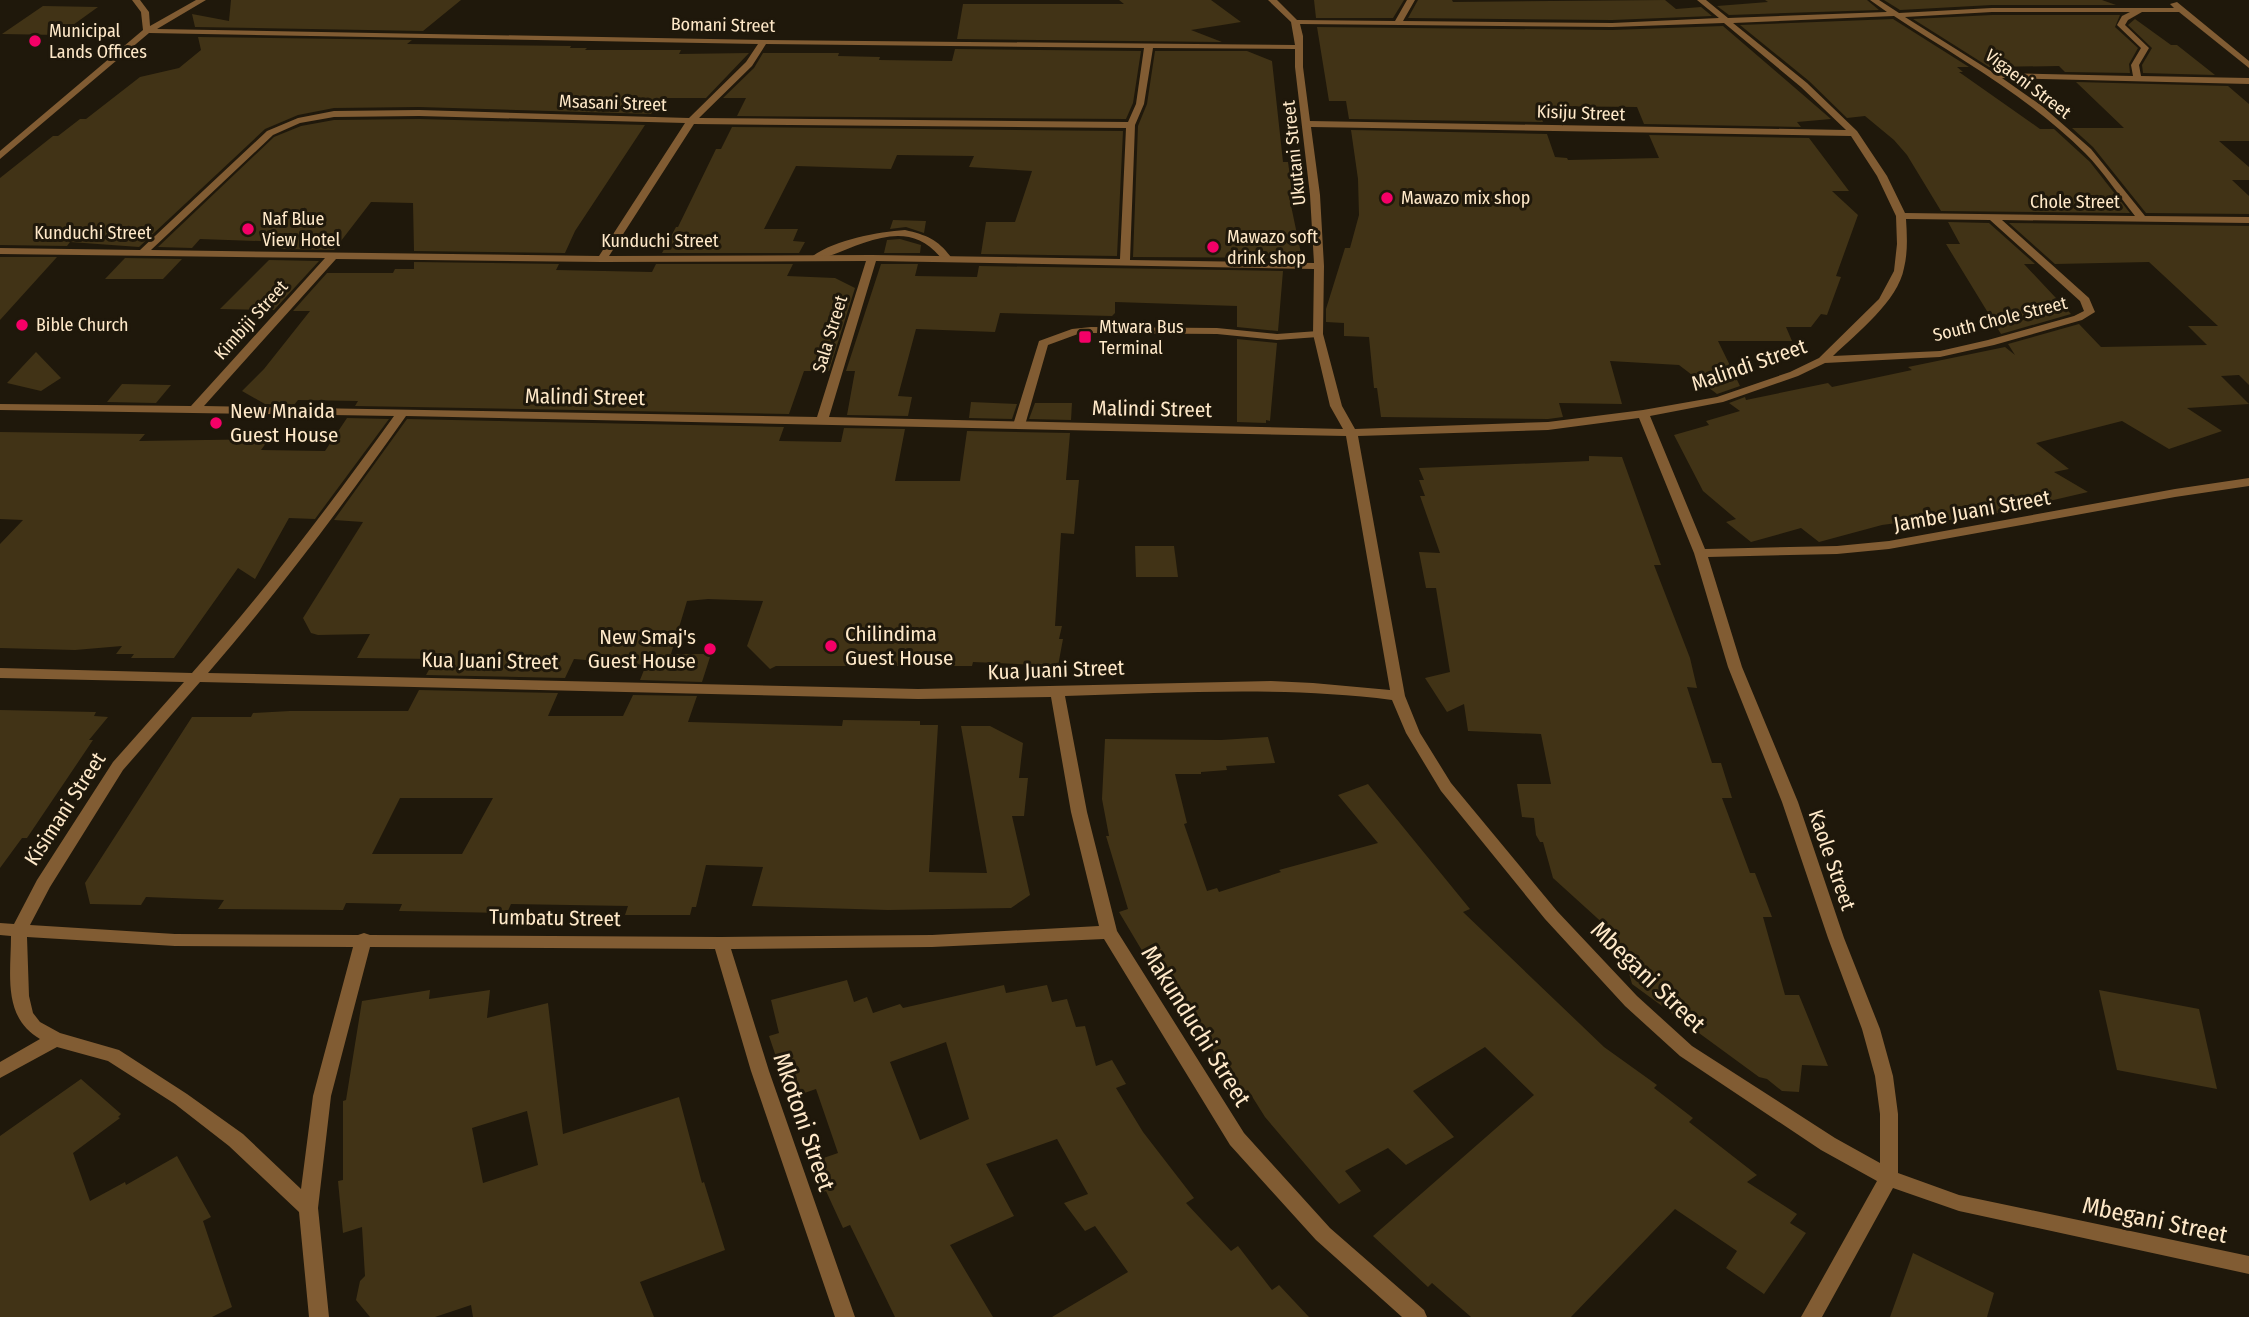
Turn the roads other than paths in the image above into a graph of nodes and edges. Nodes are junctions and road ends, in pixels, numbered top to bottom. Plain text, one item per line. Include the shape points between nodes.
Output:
1 (136, 0) edge
2 (202, 0) edge
3 (1272, 0) edge
4 (1410, 0) edge
5 (1701, 0) edge
6 (1874, 0) edge
7 (2168, 0) edge
8 (2143, 9) junction
9 (2180, 10) junction
10 (1896, 14) junction
11 (1295, 22) junction
12 (1398, 22) junction
13 (1727, 22) junction
14 (147, 31) junction
15 (764, 42) junction
16 (1149, 45) junction
17 (1298, 47) junction
18 (2249, 65) edge
19 (1992, 75) junction
20 (2137, 77) junction
21 (2249, 81) edge
22 (691, 121) junction
23 (1307, 124) junction
24 (1131, 125) junction
25 (1854, 133) junction
26 (0, 156) edge
27 (1901, 216) junction
28 (2141, 217) junction
29 (1994, 218) junction
30 (2249, 220) edge
31 (144, 250) junction
32 (0, 251) edge
33 (333, 256) junction
34 (602, 258) junction
35 (815, 258) junction
36 (872, 258) junction
37 (948, 260) junction
38 (1125, 264) junction
39 (1319, 266) junction
40 (1318, 334) junction
41 (1823, 360) junction
42 (0, 407) edge
43 (195, 408) junction
44 (402, 414) junction
45 (1643, 414) junction
46 (822, 421) junction
47 (1019, 425) junction
48 (1351, 433) junction
49 (2249, 482) edge
50 (1700, 553) junction
51 (0, 673) edge
52 (196, 677) junction
53 (1057, 692) junction
54 (1398, 696) junction
55 (0, 929) edge
56 (19, 930) junction
57 (1109, 932) junction
58 (364, 939) junction
59 (721, 943) junction
60 (55, 1039) junction
61 (0, 1071) edge
62 (1889, 1178) junction
63 (308, 1208) junction
64 (2249, 1265) edge
65 (318, 1317) edge
66 (845, 1317) edge
67 (1418, 1317) edge
68 (1811, 1317) edge

1 - 14 street via 145,12
2 - 14 street
3 - 11 street
4 - 12 street
5 - 13 street, Malindi Street
6 - 10 street, Vigaeni Street
7 - 9 street
8 - 9 street
8 - 10 street
8 - 20 street via 2121,25 2145,48 2134,65
9 - 18 street
10 - 13 street
10 - 19 street, Vigaeni Street
11 - 12 street
11 - 17 street, Ukutani Street
12 - 13 street
13 - 25 street, Malindi Street
14 - 15 street, Bomani Street
14 - 26 street
15 - 16 street, Bomani Street
15 - 22 street via 750,64
16 - 17 street, Bomani Street
16 - 24 street via 1140,104
17 - 23 street, Ukutani Street
19 - 20 street
19 - 28 street, Vigaeni Street via 2086,149
20 - 21 street
22 - 24 street, Msasani Street
22 - 31 street, Msasani Street via 419,113 334,114 298,121 270,133
22 - 34 street
23 - 25 street, Kisiju Street
23 - 39 street, Ukutani Street
24 - 38 street
25 - 27 street, Malindi Street
27 - 29 street, Chole Street
27 - 41 street, Malindi Street via 1899,271 1883,301
28 - 29 street, Chole Street
28 - 30 street, Chole Street
29 - 41 street, South Chole Street via 2085,300 2090,312 1990,344 1940,354
31 - 32 street, Kunduchi Street
31 - 33 street, Kunduchi Street
33 - 34 street, Kunduchi Street
33 - 43 street, Kimbiji Street
34 - 35 street, Kunduchi Street
35 - 36 street, Kunduchi Street
35 - 37 street via 866,237 896,234 927,237 942,247
36 - 37 street, Kunduchi Street
36 - 46 street, Sala Street
37 - 38 street, Kunduchi Street
38 - 39 street, Kunduchi Street
39 - 40 street, Ukutani Street
40 - 47 street via 1277,337 1217,331 1091,330 1063,335 1043,343
40 - 48 street, Ukutani Street via 1336,406
41 - 45 street, Malindi Street via 1719,400
42 - 43 street, Malindi Street
43 - 44 street, Malindi Street
44 - 46 street, Malindi Street
44 - 52 street, Kisimani Street via 316,533
45 - 48 street, Malindi Street via 1548,426
45 - 50 street, Kaole Street
46 - 47 street, Malindi Street
47 - 48 street, Malindi Street
48 - 54 street, Mbegani Street
49 - 50 street, Jambe Juani Street via 1889,545
50 - 62 street, Kaole Street via 1735,667 1790,802 1871,1029 1889,1114
51 - 52 street, Kua Juani Street
52 - 53 street, Kua Juani Street via 918,694
52 - 56 street, Kisimani Street via 118,766
53 - 54 street, Kua Juani Street via 1317,688
53 - 57 street, Makunduchi Street via 1079,812
54 - 62 street, Mbegani Street via 1413,733 1446,787 1551,915 1631,1001 1686,1051 1828,1144
55 - 56 street, Tumbatu Street
56 - 58 street, Tumbatu Street via 175,940
56 - 60 street, Kisimani Street via 19,987 25,1016
57 - 59 street, Tumbatu Street via 932,941
57 - 67 street, Makunduchi Street via 1237,1139 1323,1234
58 - 59 street, Tumbatu Street
58 - 63 street via 322,1096
59 - 66 street, Mkotoni Street
60 - 61 street
60 - 63 street, Kisimani Street via 113,1055 181,1099 236,1140
62 - 64 street, Mbegani Street via 1959,1203
62 - 68 street, Kaole Street
63 - 65 street

